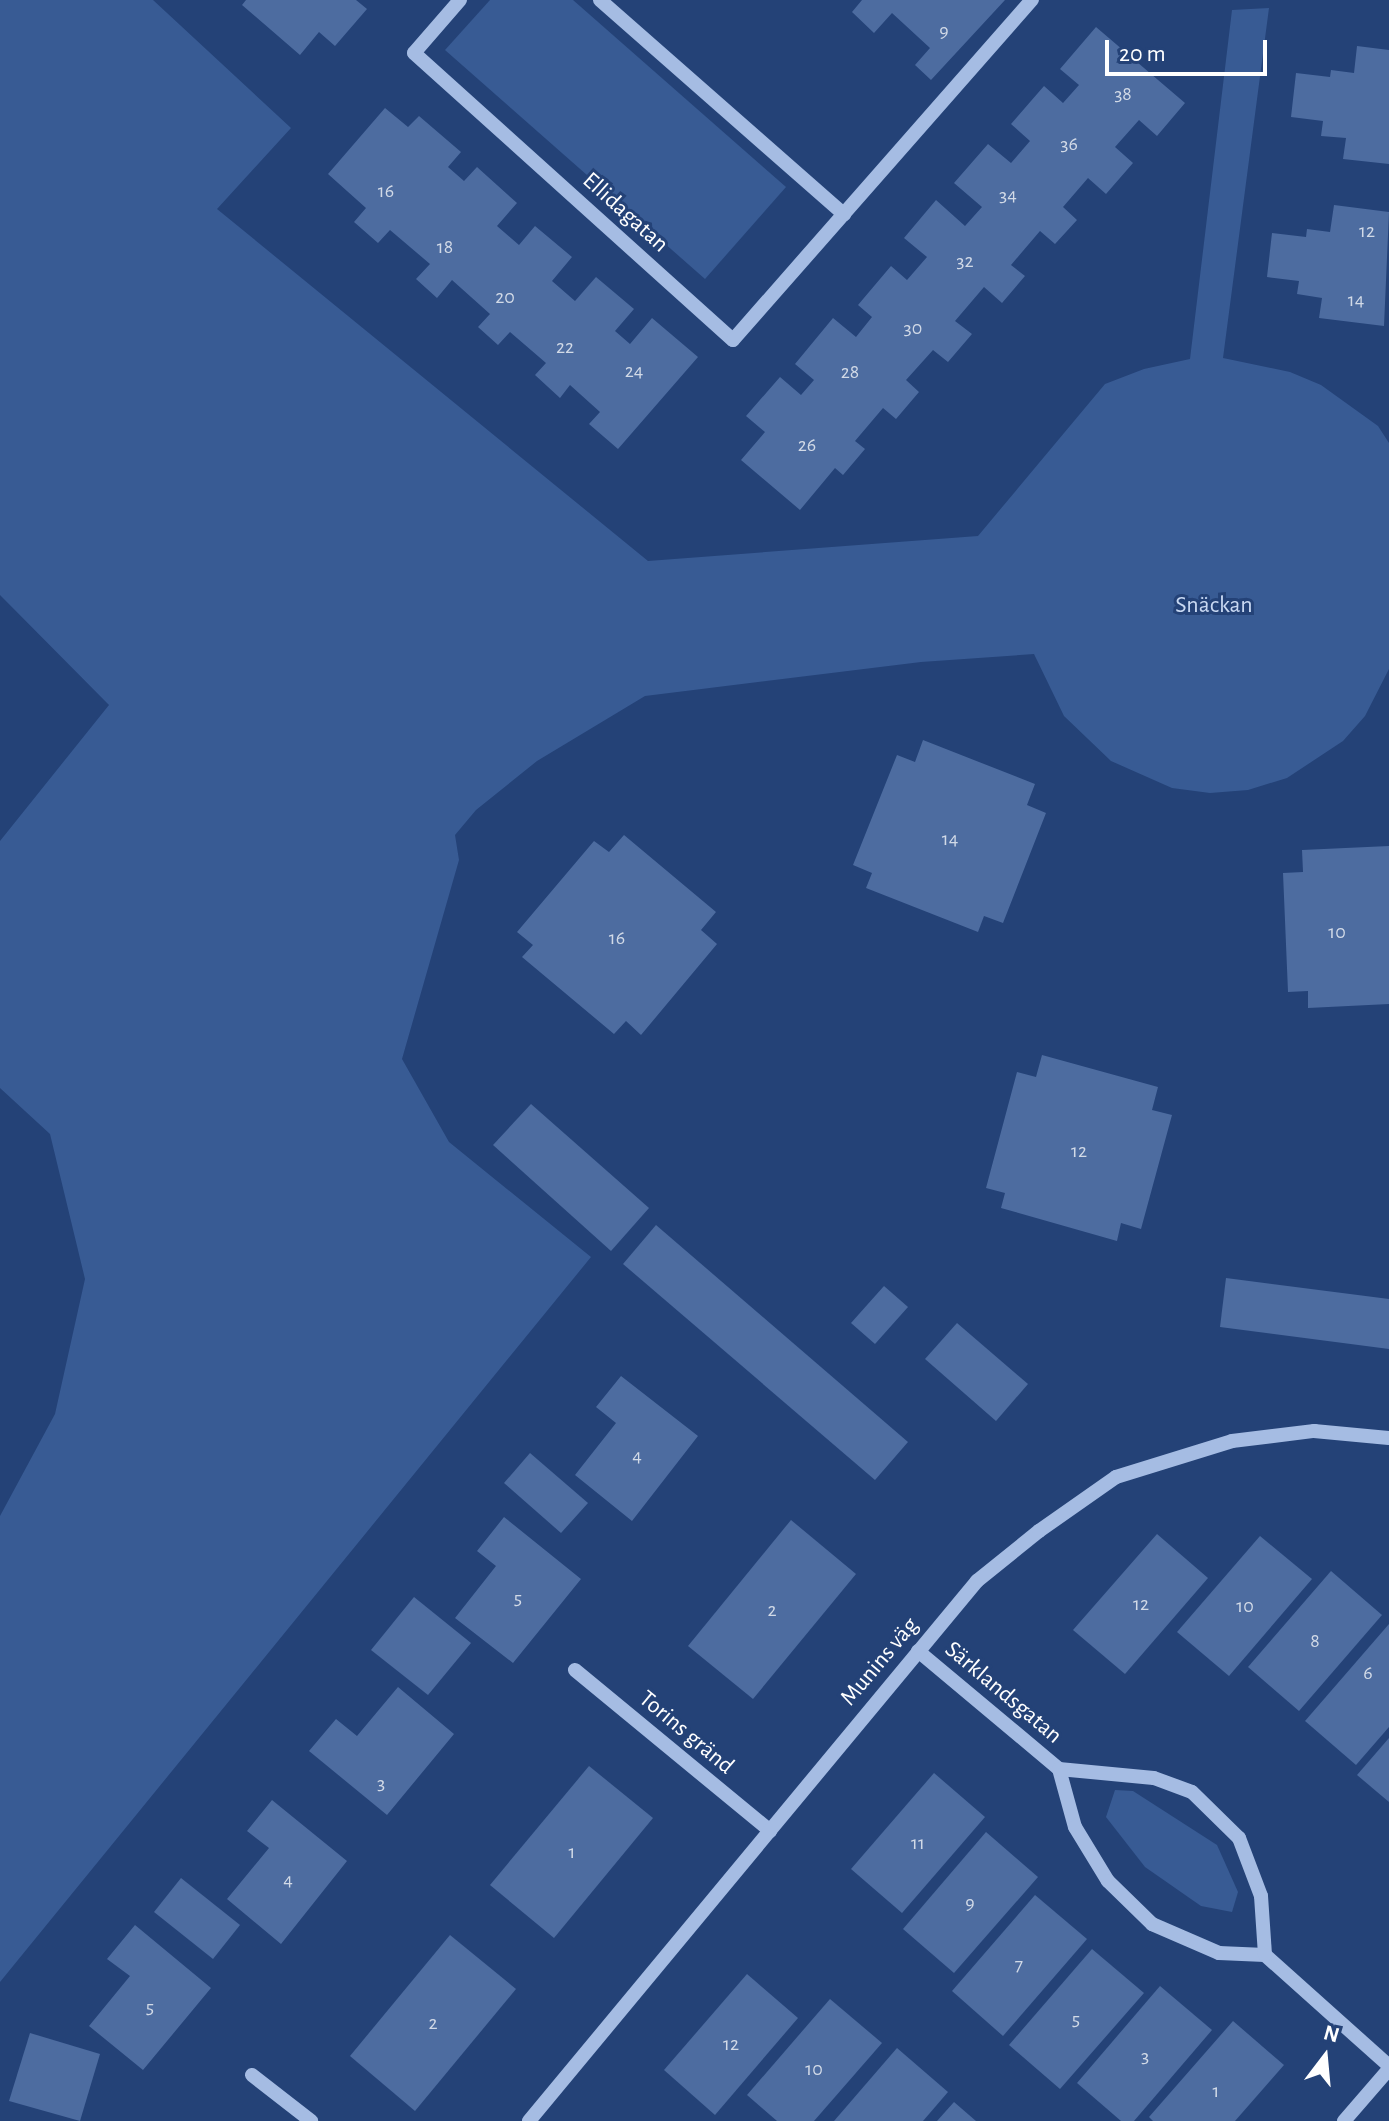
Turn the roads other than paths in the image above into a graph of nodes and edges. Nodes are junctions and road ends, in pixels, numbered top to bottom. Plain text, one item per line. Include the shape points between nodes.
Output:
1 (460, 0) edge
2 (600, 0) edge
3 (1032, 0) edge
4 (844, 214) junction
5 (1389, 1438) edge
6 (918, 1651) junction
7 (575, 1670) dead end
8 (1059, 1769) junction
9 (770, 1831) junction
10 (1265, 1955) junction
11 (1389, 2068) edge
12 (252, 2075) dead end
13 (536, 2119) edge
14 (311, 2121) edge
15 (1344, 2121) edge

1 - 4 street, Ellidagatan via 414,53 733,340
2 - 4 street
3 - 4 street, Ellidagatan
5 - 6 street, Munins väg via 1314,1431 1232,1441 1116,1477 977,1581
6 - 8 street, Särklandsgatan
6 - 9 street, Munins väg
7 - 9 street, Torins gränd
8 - 10 street, Särklandsgatan via 1075,1827 1108,1881 1152,1924 1219,1953
8 - 10 street, Särklandsgatan via 1154,1778 1192,1792 1239,1838 1261,1896
9 - 13 street, Munins väg
10 - 11 street
11 - 15 street
12 - 14 street

